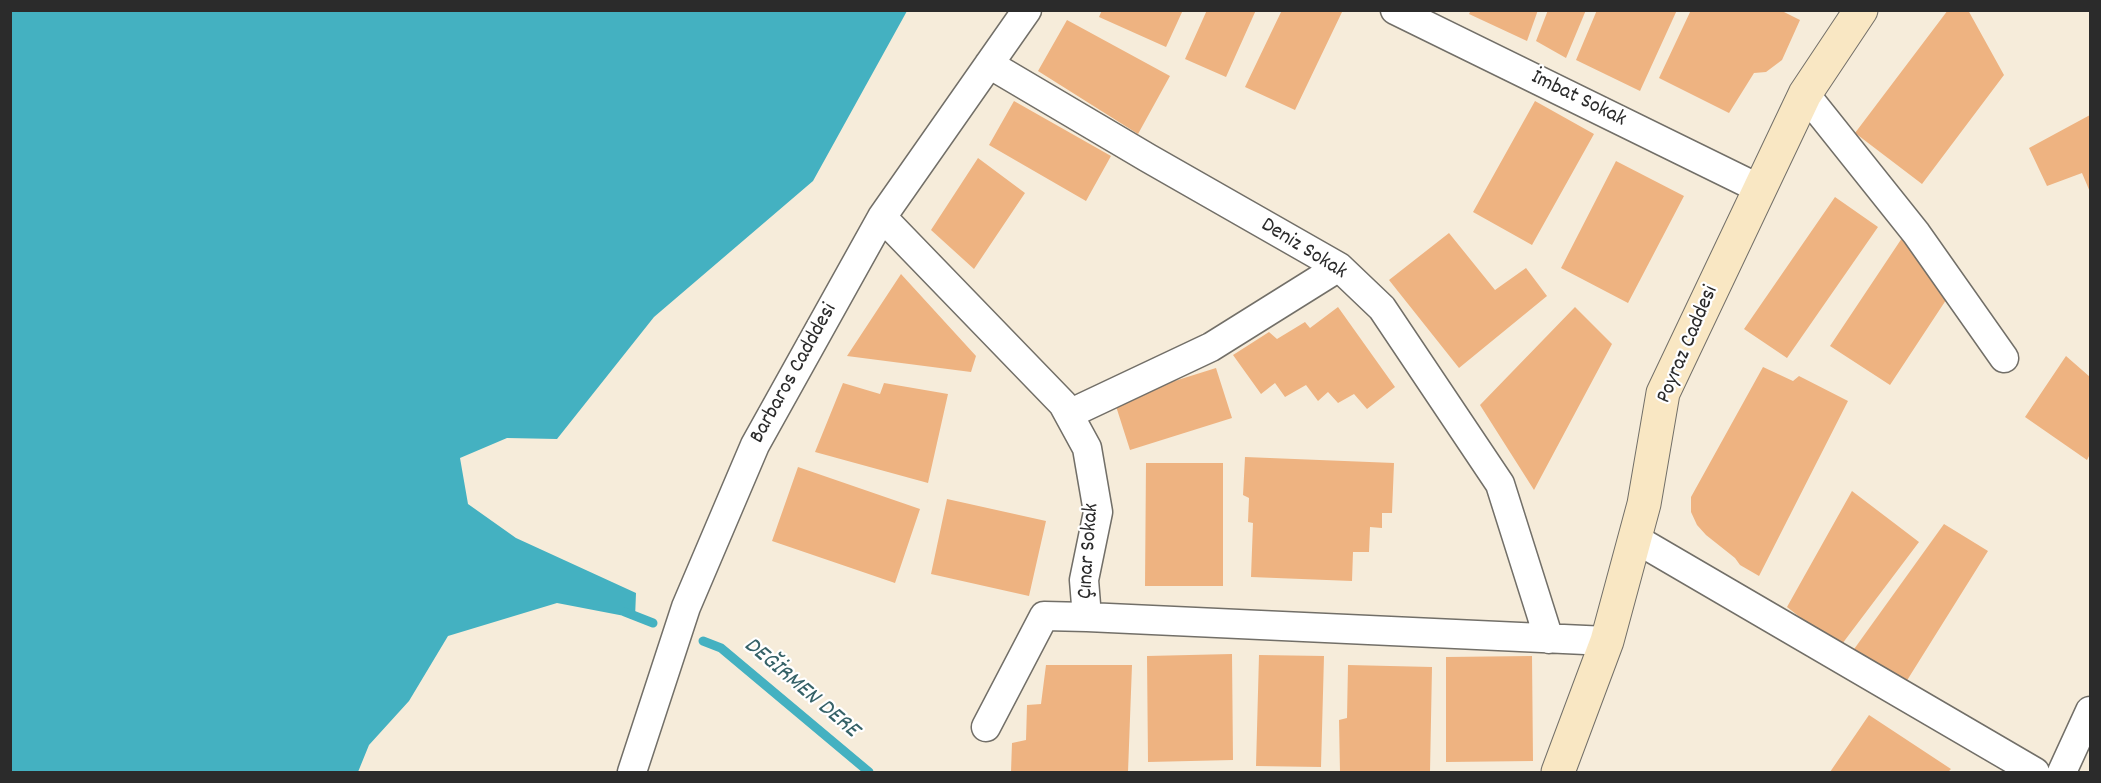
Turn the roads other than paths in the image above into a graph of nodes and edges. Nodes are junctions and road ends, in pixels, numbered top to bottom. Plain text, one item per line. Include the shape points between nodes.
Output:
1 (1027, 10) edge
2 (1395, 10) edge
3 (1861, 10) edge
4 (989, 64) junction
5 (1805, 94) junction
6 (1760, 189) junction
7 (882, 217) junction
8 (1339, 267) junction
9 (2004, 358) dead end
10 (1068, 414) junction
11 (1634, 538) junction
12 (1087, 616) junction
13 (1549, 639) junction
14 (1607, 641) junction
15 (2091, 711) edge
16 (986, 727) dead end
17 (632, 772) edge
18 (1558, 772) edge
19 (2035, 772) edge
20 (2062, 772) edge

1 - 4 street, Barbaros Cadddesi
2 - 6 street, İmbat Sokak
3 - 5 street, Poyraz Caddesi
4 - 7 street, Barbaros Cadddesi
4 - 8 street, Deniz Sokak
5 - 6 street, Poyraz Caddesi
5 - 9 street via 1916,233
6 - 11 street, Poyraz Caddesi via 1664,393
7 - 10 street, Çınar Sokak via 1019,357
7 - 17 street, Barbaros Cadddesi via 755,445 686,607
8 - 10 street via 1210,347
8 - 13 street, Deniz Sokak via 1382,308 1500,484
10 - 12 street, Çınar Sokak via 1087,448 1098,512 1084,580
11 - 14 street, Poyraz Caddesi
11 - 19 street
12 - 13 street
12 - 16 street, Çınar Sokak via 1044,616
13 - 14 street
14 - 18 street, Poyraz Caddesi
15 - 20 street

